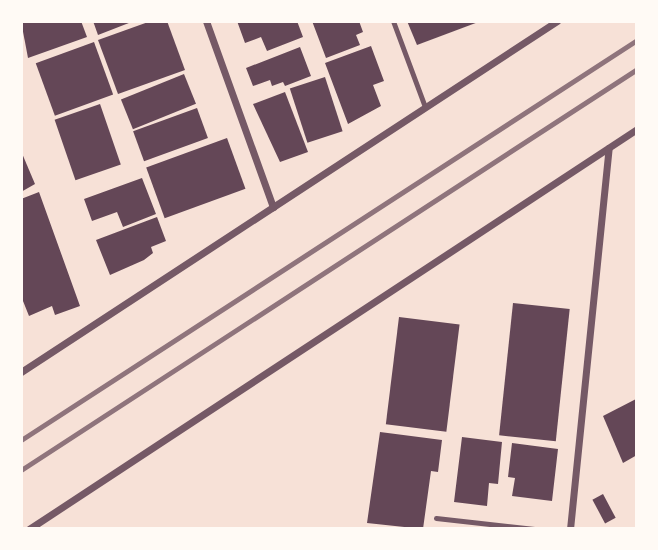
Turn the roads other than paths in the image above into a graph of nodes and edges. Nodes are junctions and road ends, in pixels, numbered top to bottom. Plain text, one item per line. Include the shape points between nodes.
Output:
1 (206, 21) edge
2 (393, 21) edge
3 (557, 21) edge
4 (425, 107) junction
5 (637, 129) edge
6 (609, 148) junction
7 (273, 207) junction
8 (21, 372) edge
9 (436, 518) dead end
10 (29, 529) edge
11 (534, 529) edge
12 (570, 529) edge

1 - 7 street
2 - 4 lane
3 - 4 street
4 - 7 street
5 - 6 street
6 - 10 street
6 - 12 street
7 - 8 street
9 - 11 lane

